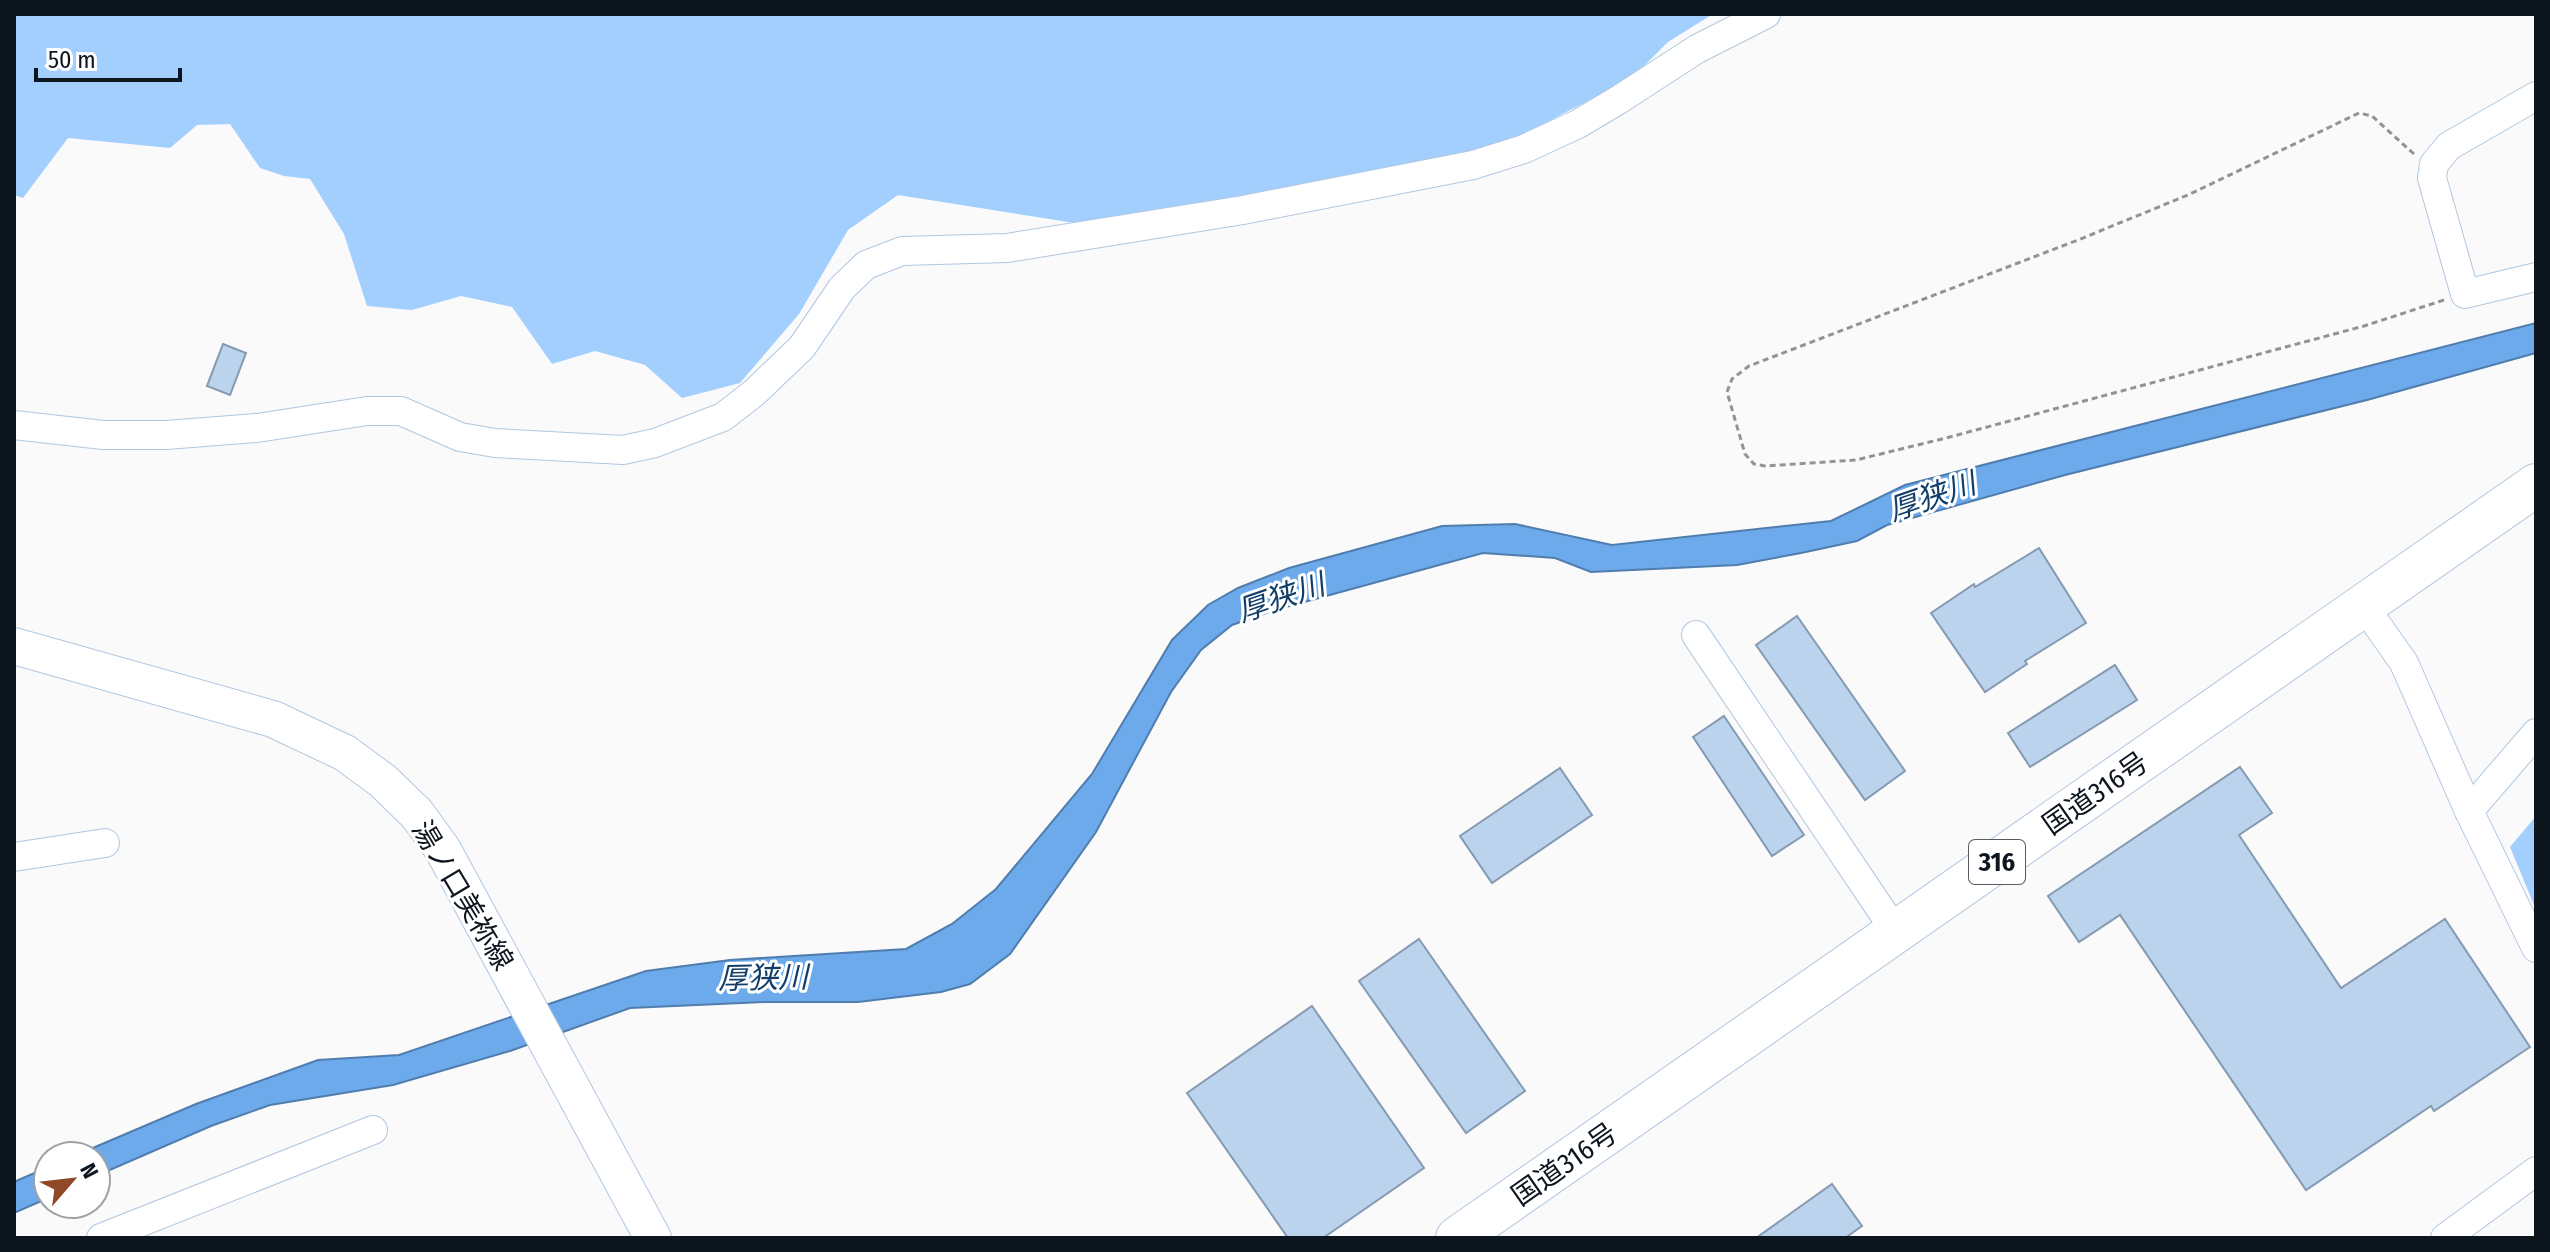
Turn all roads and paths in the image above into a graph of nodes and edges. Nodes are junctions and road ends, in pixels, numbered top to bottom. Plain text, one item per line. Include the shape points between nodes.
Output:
1 (1766, 14) edge
2 (2536, 96) edge
3 (2434, 164) junction
4 (2536, 277) edge
5 (2465, 294) junction
6 (14, 425) edge
7 (2536, 485) edge
8 (2364, 606) junction
9 (1696, 635) dead end
10 (14, 646) edge
11 (2536, 733) edge
12 (2469, 811) junction
13 (105, 843) dead end
14 (14, 857) edge
15 (1896, 932) junction
16 (2536, 948) edge
17 (373, 1130) dead end
18 (2536, 1171) edge
19 (1471, 1234) edge
20 (101, 1238) edge
21 (653, 1238) edge
22 (2445, 1238) edge

1 - 6 street via 1697,49 1578,124 1473,165 1007,248 902,251 866,265 842,288 802,347 754,393 723,417 655,443 623,450 495,443 460,437 401,411 166,435 103,435
2 - 3 street via 2449,146
3 - 5 street via 2432,178
3 - 5 path via 2423,163 2372,116 2359,113 2174,200 1749,366 1732,379 1727,392 1745,454 1754,464 1856,460 2335,334
4 - 5 street
7 - 8 highway, 国道316号 / 316
8 - 12 street via 2404,663
8 - 15 highway, 国道316号 / 316
9 - 15 street
10 - 21 main road, 湯ノ口美祢線 via 273,719 345,753 383,781 417,814 443,850
11 - 12 street
12 - 16 street
13 - 14 street
15 - 19 highway, 国道316号 / 316
17 - 20 street
18 - 22 street

